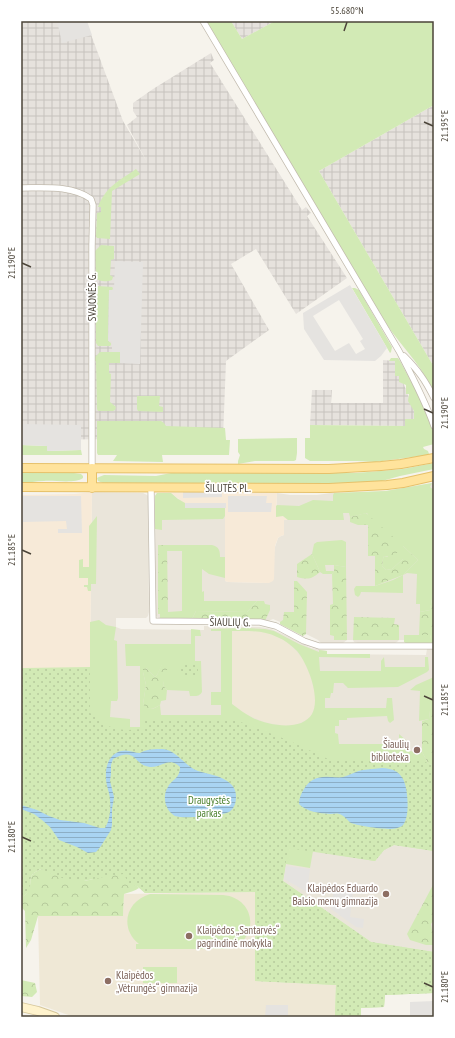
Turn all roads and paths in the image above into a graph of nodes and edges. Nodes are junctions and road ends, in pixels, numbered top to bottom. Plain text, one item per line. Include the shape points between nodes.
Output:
1 (203, 21) edge
2 (21, 188) edge
3 (399, 351) junction
4 (434, 398) edge
5 (434, 426) edge
6 (434, 458) edge
7 (21, 468) edge
8 (92, 468) junction
9 (434, 476) edge
10 (21, 487) edge
11 (92, 488) junction
12 (151, 488) junction
13 (434, 646) edge
14 (21, 1007) edge
15 (55, 1017) edge

1 - 3 street
2 - 8 street, SVAJONĖS G. via 75,191 91,199 93,205
3 - 4 street via 425,381
3 - 5 street via 419,389
6 - 8 main road, ŠILUTĖS PL. via 401,464 329,469
7 - 8 main road, ŠILUTĖS PL.
8 - 11 main road
9 - 12 main road, ŠILUTĖS PL. via 387,485 329,488
10 - 11 main road, ŠILUTĖS PL.
11 - 12 main road, ŠILUTĖS PL.
12 - 13 street, ŠIAULIŲ G. via 153,621 260,622 276,626 319,646
14 - 15 street

